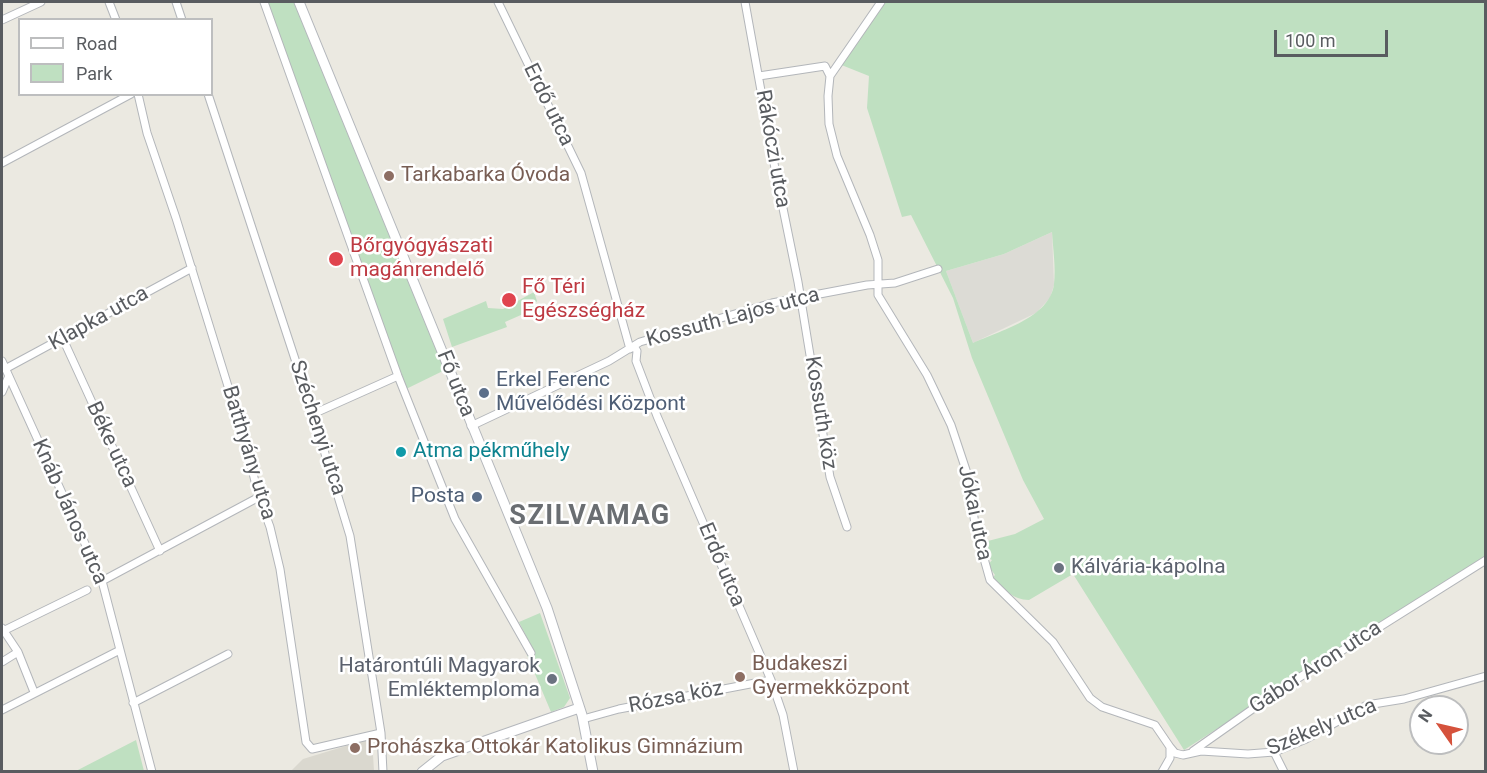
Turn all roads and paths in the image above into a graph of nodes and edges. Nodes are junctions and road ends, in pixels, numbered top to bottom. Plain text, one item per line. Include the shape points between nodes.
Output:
1 (41, 2) edge
2 (109, 2) edge
3 (176, 2) edge
4 (264, 2) edge
5 (299, 2) edge
6 (498, 2) edge
7 (746, 2) edge
8 (880, 2) edge
9 (27, 4) edge
10 (115, 18) edge
11 (181, 18) edge
12 (2, 20) edge
13 (759, 76) junction
14 (830, 76) junction
15 (127, 96) edge
16 (138, 96) edge
17 (209, 96) edge
18 (2, 163) edge
19 (192, 268) junction
20 (938, 269) dead end
21 (877, 284) junction
22 (800, 296) junction
23 (63, 339) junction
24 (629, 349) junction
25 (636, 361) junction
26 (3, 365) edge
27 (398, 376) junction
28 (8, 378) junction
29 (14, 392) junction
30 (2, 393) edge
31 (313, 414) junction
32 (471, 426) junction
33 (259, 497) junction
34 (847, 527) dead end
35 (160, 550) junction
36 (1485, 561) edge
37 (102, 581) junction
38 (87, 590) dead end
39 (3, 629) edge
40 (118, 651) junction
41 (18, 652) junction
42 (531, 653) dead end
43 (228, 654) dead end
44 (2, 662) edge
45 (1485, 676) edge
46 (771, 680) junction
47 (34, 692) junction
48 (133, 703) junction
49 (579, 708) junction
50 (2, 710) edge
51 (583, 719) junction
52 (381, 733) junction
53 (1170, 747) junction
54 (1191, 752) junction
55 (1274, 752) junction
56 (152, 771) edge
57 (384, 771) edge
58 (423, 771) edge
59 (593, 771) edge
60 (794, 771) edge
61 (1162, 771) edge
62 (1284, 771) edge

1 - 9 street
2 - 10 street
3 - 11 street
4 - 27 street
5 - 32 main road, Fő utca
6 - 24 street, Erdő utca via 581,173
7 - 13 street, Rákóczi utca
8 - 14 street
9 - 12 street
13 - 14 street via 825,66
13 - 22 street, Rákóczi utca
14 - 21 street, Jókai utca via 829,124 837,156 870,235 879,268
15 - 18 street
16 - 19 street, Batthyány utca
17 - 31 street, Széchenyi utca
19 - 23 street, Klapka utca
19 - 33 street, Batthyány utca
20 - 21 street, Kossuth Lajos utca via 895,283
21 - 22 street, Kossuth Lajos utca
21 - 53 street, Jókai utca via 878,295 927,375 951,425 967,473 976,530 990,580 1053,642 1090,698 1102,707 1155,725
22 - 24 street, Kossuth Lajos utca
22 - 34 street, Kossuth köz via 830,477
23 - 26 street, Klapka utca
23 - 35 street, Béke utca
24 - 25 street
24 - 25 street, Erdő utca
24 - 32 street, Kossuth Lajos utca
25 - 46 street, Erdő utca
26 - 28 street, Knáb János utca
27 - 31 street
27 - 42 street via 455,519
28 - 29 street, Knáb János utca
28 - 30 street
29 - 30 street
29 - 37 street, Knáb János utca
31 - 52 street, Széchenyi utca via 350,536
32 - 49 main road, Fő utca via 547,608
33 - 35 street
33 - 52 street, Batthyány utca via 280,569 306,742 312,749
35 - 37 street
36 - 54 street, Gábor Áron utca via 1281,689
37 - 40 street, Knáb János utca
38 - 39 street
39 - 41 street
40 - 47 street
40 - 48 street, Knáb János utca
41 - 44 street
41 - 47 street
43 - 48 street
45 - 55 street, Székely utca via 1404,699 1367,705
46 - 51 street, Rózsa köz via 619,708
46 - 60 street, Erdő utca via 783,715
47 - 50 street
48 - 56 street, Knáb János utca
49 - 51 main road, Fő utca
49 - 58 main road via 442,756
51 - 59 main road, Fő utca
52 - 57 street, Széchenyi utca
53 - 54 street via 1175,753
53 - 61 street via 1170,758
54 - 55 street, Székely utca
55 - 62 street

